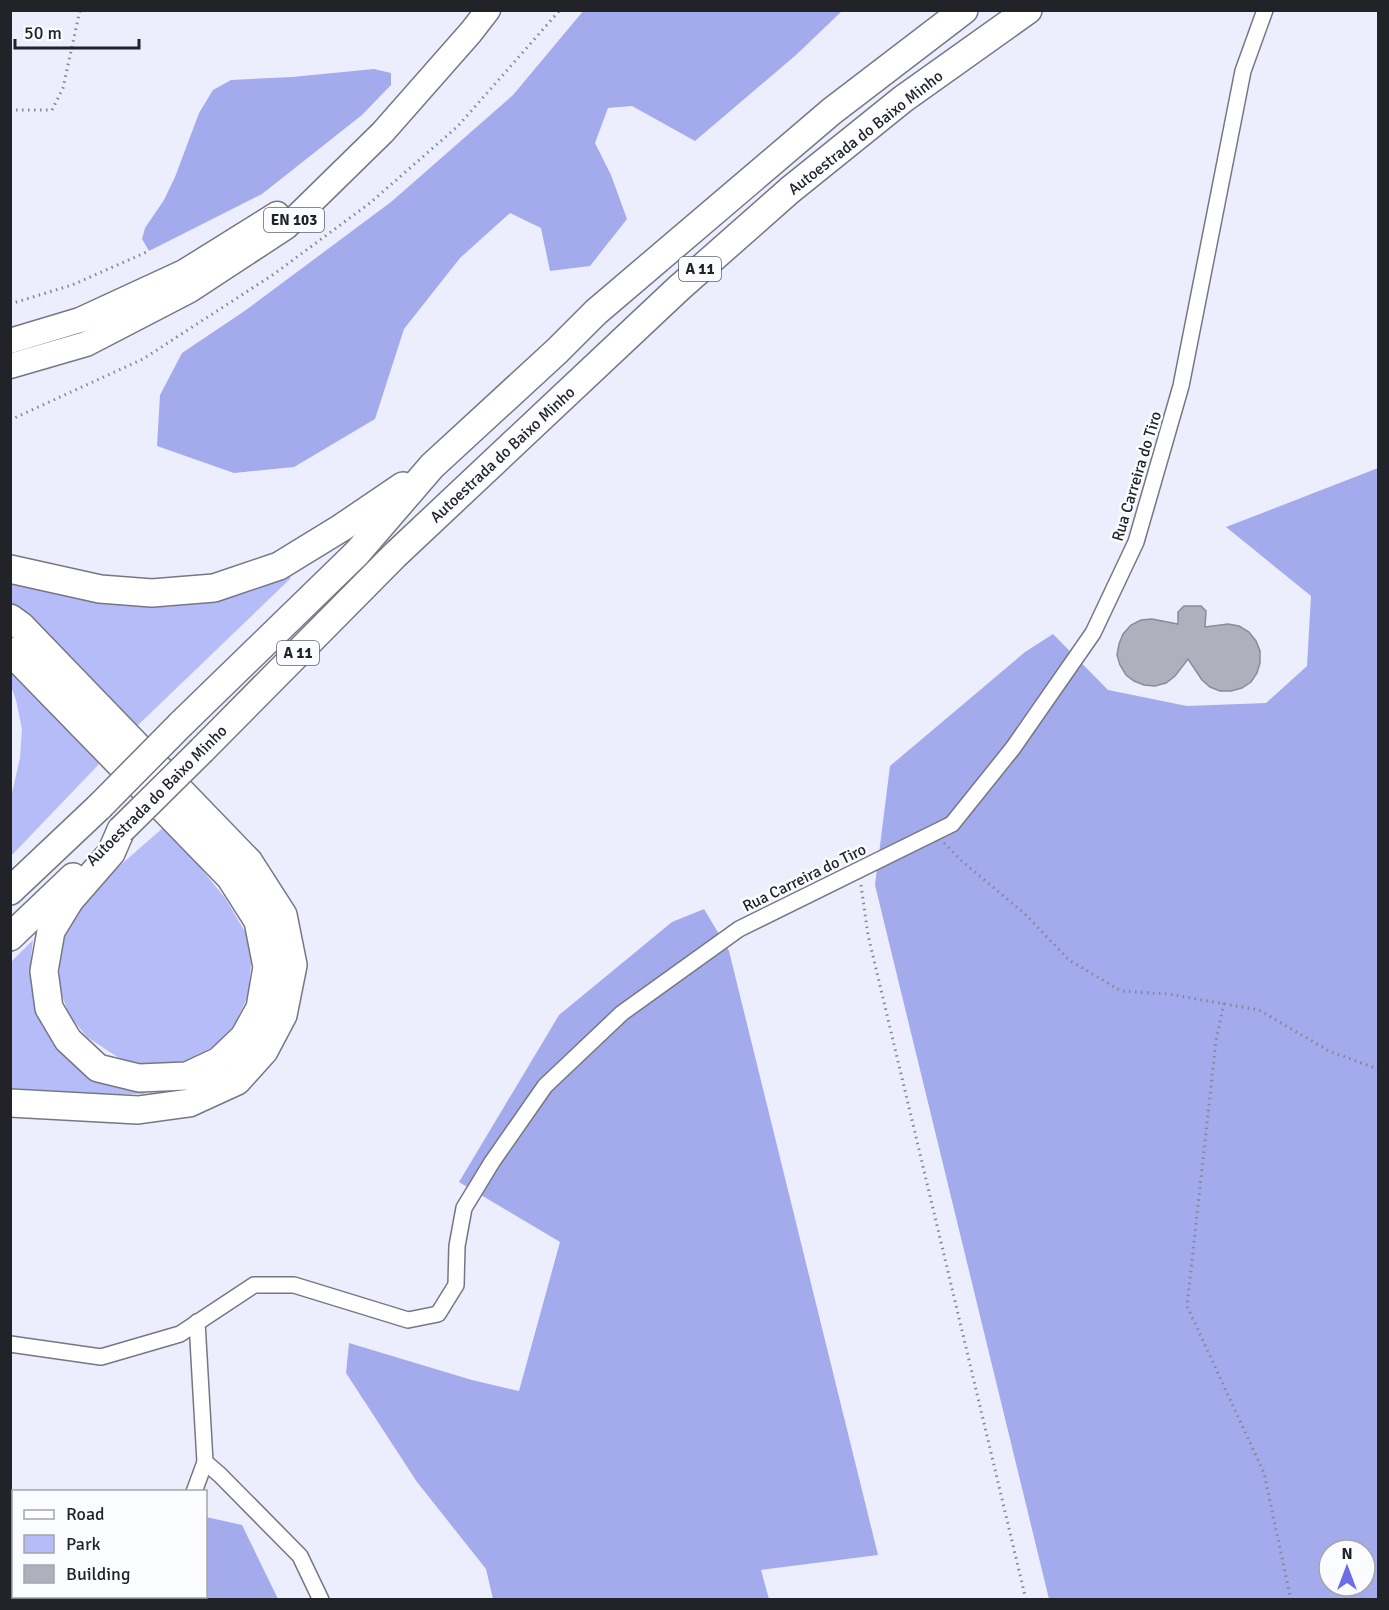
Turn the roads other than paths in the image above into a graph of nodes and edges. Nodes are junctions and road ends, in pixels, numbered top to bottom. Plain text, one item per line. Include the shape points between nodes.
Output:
1 (488, 10) edge
2 (964, 10) edge
3 (1028, 10) edge
4 (1265, 10) edge
5 (383, 132) junction
6 (10, 341) edge
7 (10, 366) edge
8 (432, 466) junction
9 (10, 569) edge
10 (10, 618) edge
11 (10, 651) edge
12 (121, 830) junction
13 (10, 891) edge
14 (10, 937) edge
15 (10, 1103) edge
16 (197, 1322) junction
17 (10, 1344) edge
18 (204, 1462) junction
19 (194, 1490) edge
20 (321, 1599) edge

1 - 5 main road, EN 103
2 - 8 highway, Autoestrada do Baixo Minho / A 11 via 832,111 625,287
3 - 12 highway, Autoestrada do Baixo Minho / A 11, bridge via 903,99 790,190 679,288 395,555
4 - 16 street, Rua Carreira do Tiro via 1243,70 1181,386 1136,542 1093,633 1012,748 952,824 739,929 622,1013 545,1086 464,1208 457,1246 456,1285 438,1314 408,1320 294,1285 254,1285
5 - 6 main road, EN 103 via 278,214 184,272 80,320
5 - 7 main road, EN 103 via 286,227 190,290 86,344
8 - 9 highway via 279,566 214,588 152,593 100,589
8 - 13 highway, Autoestrada do Baixo Minho / A 11, bridge via 357,553
10 - 15 highway via 249,862 284,915 293,965 284,1015 264,1050 237,1081 189,1103 138,1110
11 - 12 highway via 230,877 258,921 267,967 260,1008 244,1038 219,1061 187,1076 139,1078 98,1068 68,1040 49,1008 44,971 51,931 70,900 111,853
12 - 14 highway, Autoestrada do Baixo Minho / A 11
16 - 17 street, Rua Carreira do Tiro via 180,1334 101,1357
16 - 18 street
18 - 19 street
18 - 20 street via 300,1556

